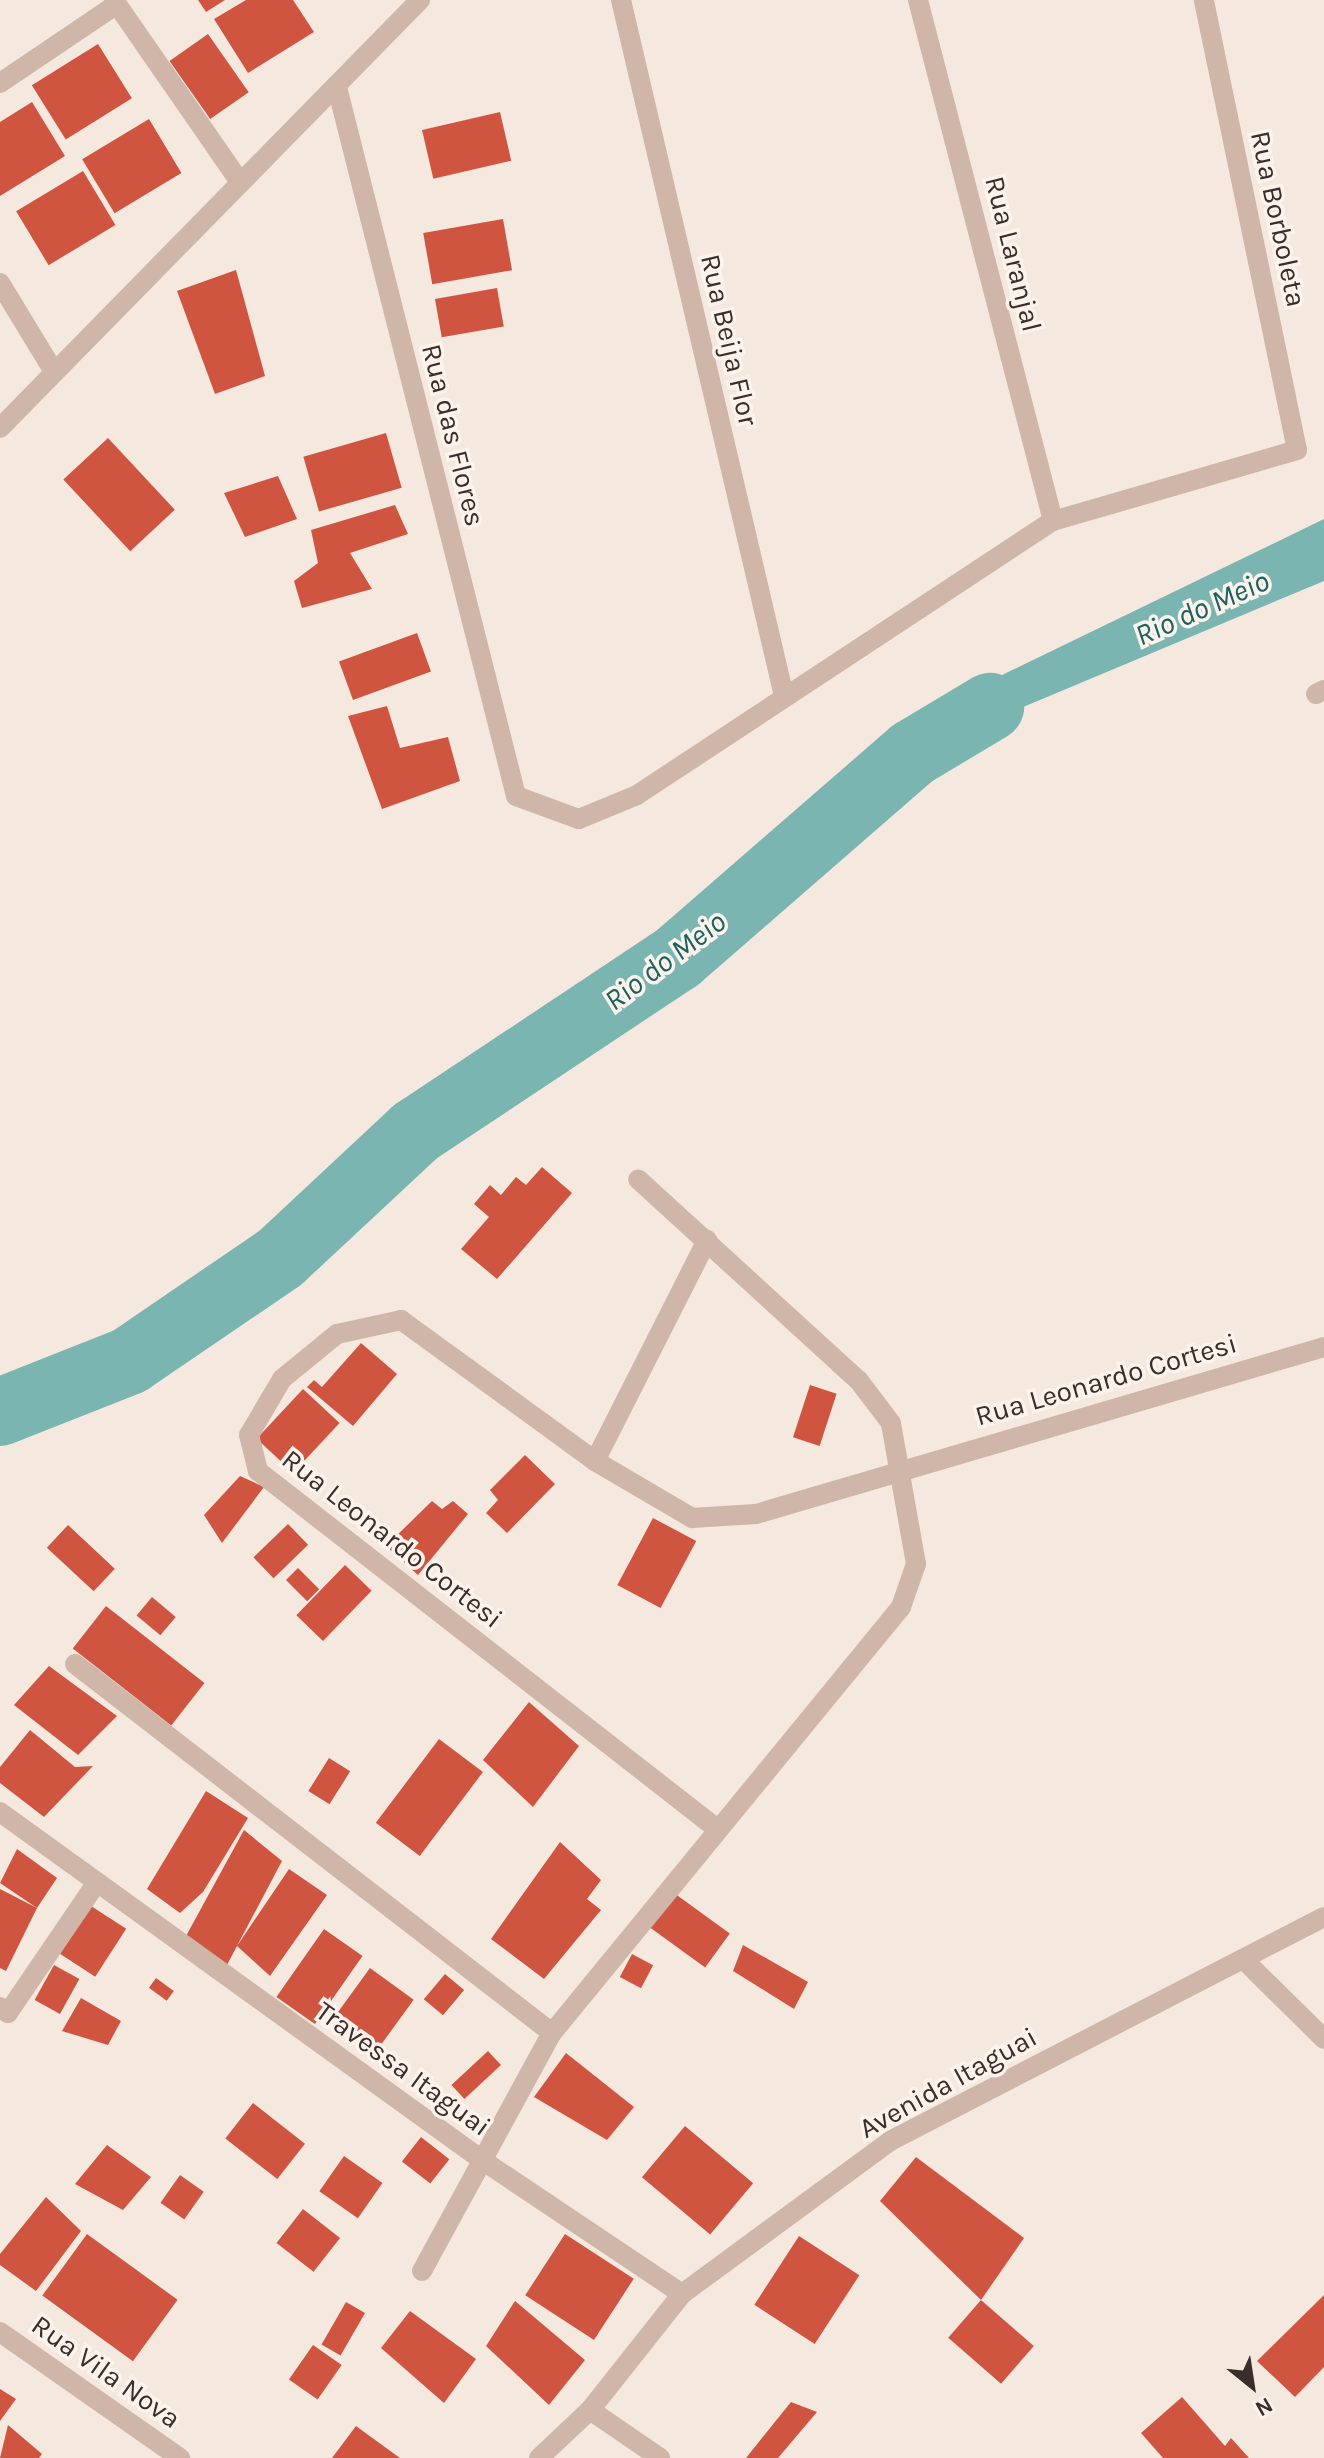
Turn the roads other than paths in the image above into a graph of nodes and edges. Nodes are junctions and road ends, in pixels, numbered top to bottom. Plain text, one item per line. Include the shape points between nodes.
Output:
1 (420, 0) edge
2 (621, 0) edge
3 (918, 0) edge
4 (1204, 0) edge
5 (116, 2) edge
6 (0, 83) edge
7 (337, 87) junction
8 (240, 182) junction
9 (0, 283) edge
10 (53, 370) junction
11 (0, 428) edge
12 (1053, 521) junction
13 (783, 692) junction
14 (638, 1179) dead end
15 (707, 1240) junction
16 (1324, 1347) edge
17 (595, 1461) junction
18 (904, 1467) junction
19 (75, 1664) dead end
20 (0, 1812) edge
21 (716, 1828) junction
22 (97, 1882) junction
23 (1324, 1917) edge
24 (1243, 1959) junction
25 (0, 2007) edge
26 (552, 2033) junction
27 (1324, 2039) edge
28 (482, 2160) junction
29 (422, 2271) dead end
30 (682, 2294) junction
31 (0, 2332) edge
32 (590, 2410) junction
33 (180, 2458) edge
34 (539, 2458) edge
35 (660, 2458) edge

1 - 7 street
2 - 13 street, Rua Beija Flor
3 - 12 street, Rua Laranjal
4 - 12 street, Rua Borboleta via 1297,450
5 - 6 street
5 - 8 street
7 - 8 street
7 - 13 street, Rua das Flores via 516,796 579,819 637,795
8 - 10 street
9 - 10 street
10 - 11 street
12 - 13 street
14 - 15 street
15 - 17 street
15 - 18 street via 859,1381 891,1423
16 - 18 street, Rua Leonardo Cortesi
17 - 18 street, Rua Leonardo Cortesi via 692,1518 756,1514
17 - 21 street, Rua Leonardo Cortesi via 401,1320 337,1334 282,1379 249,1435 258,1471
18 - 21 street via 916,1564 901,1607
19 - 26 street
20 - 22 street, Travessa Itaguai
21 - 26 street
22 - 25 street via 8,2013
22 - 28 street, Travessa Itaguai
23 - 24 street, Avenida Itaguai
24 - 27 street
24 - 30 street, Avenida Itaguai via 890,2141
26 - 28 street
28 - 29 street
28 - 30 street, Travessa Itaguai
30 - 32 street, Avenida Itaguai
31 - 33 street, Rua Vila Nova
32 - 34 street, Avenida Itaguai
32 - 35 street

